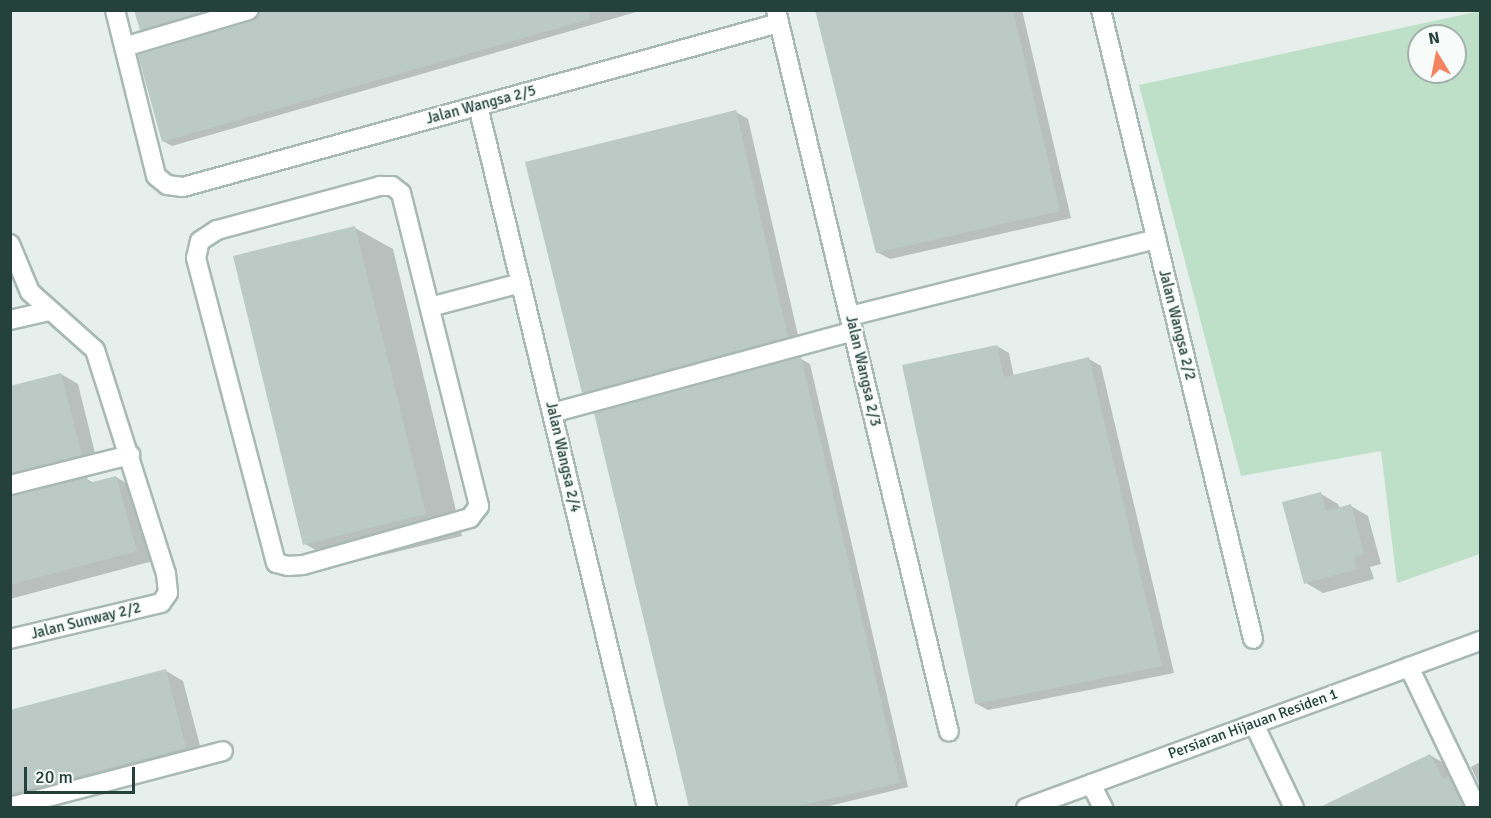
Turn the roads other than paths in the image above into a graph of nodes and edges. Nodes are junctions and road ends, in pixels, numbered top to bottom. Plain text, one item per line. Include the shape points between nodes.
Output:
1 (115, 10) edge
2 (249, 10) edge
3 (1101, 10) edge
4 (778, 17) edge
5 (124, 47) junction
6 (478, 106) junction
7 (1156, 239) junction
8 (10, 244) edge
9 (521, 283) junction
10 (430, 307) junction
11 (49, 311) junction
12 (10, 320) edge
13 (852, 324) junction
14 (552, 412) junction
15 (130, 455) junction
16 (10, 484) edge
17 (10, 639) edge
18 (1253, 639) dead end
19 (1480, 641) edge
20 (1409, 667) junction
21 (1254, 724) junction
22 (950, 732) dead end
23 (223, 751) dead end
24 (1091, 784) junction
25 (10, 807) edge
26 (647, 807) edge
27 (1026, 807) edge
28 (1103, 807) edge
29 (1294, 807) edge
30 (1477, 807) edge

1 - 5 street
2 - 5 street
3 - 7 street, Jalan Wangsa 2/2
4 - 6 street, Jalan Wangsa 2/5
4 - 13 street, Jalan Wangsa 2/3
5 - 6 street, Jalan Wangsa 2/5 via 156,176 167,185 183,187
6 - 9 street, Jalan Wangsa 2/4
7 - 13 street
7 - 18 street, Jalan Wangsa 2/2
8 - 11 street via 30,292
9 - 10 street
9 - 14 street, Jalan Wangsa 2/4
10 - 10 street via 479,506 470,518 303,565 276,563 196,258 200,241 217,230 392,186 401,193
11 - 12 street
11 - 15 street via 95,350
13 - 14 street
13 - 22 street, Jalan Wangsa 2/3
14 - 26 street, Jalan Wangsa 2/4
15 - 16 street
15 - 17 street, Jalan Sunway 2/2 via 166,574 168,593 161,603
19 - 20 street, Persiaran Hijauan Residen 1
20 - 21 street, Persiaran Hijauan Residen 1
20 - 30 street
21 - 24 street, Persiaran Hijauan Residen 1
21 - 29 street
23 - 25 street
24 - 27 street, Persiaran Hijauan Residen 1
24 - 28 street

